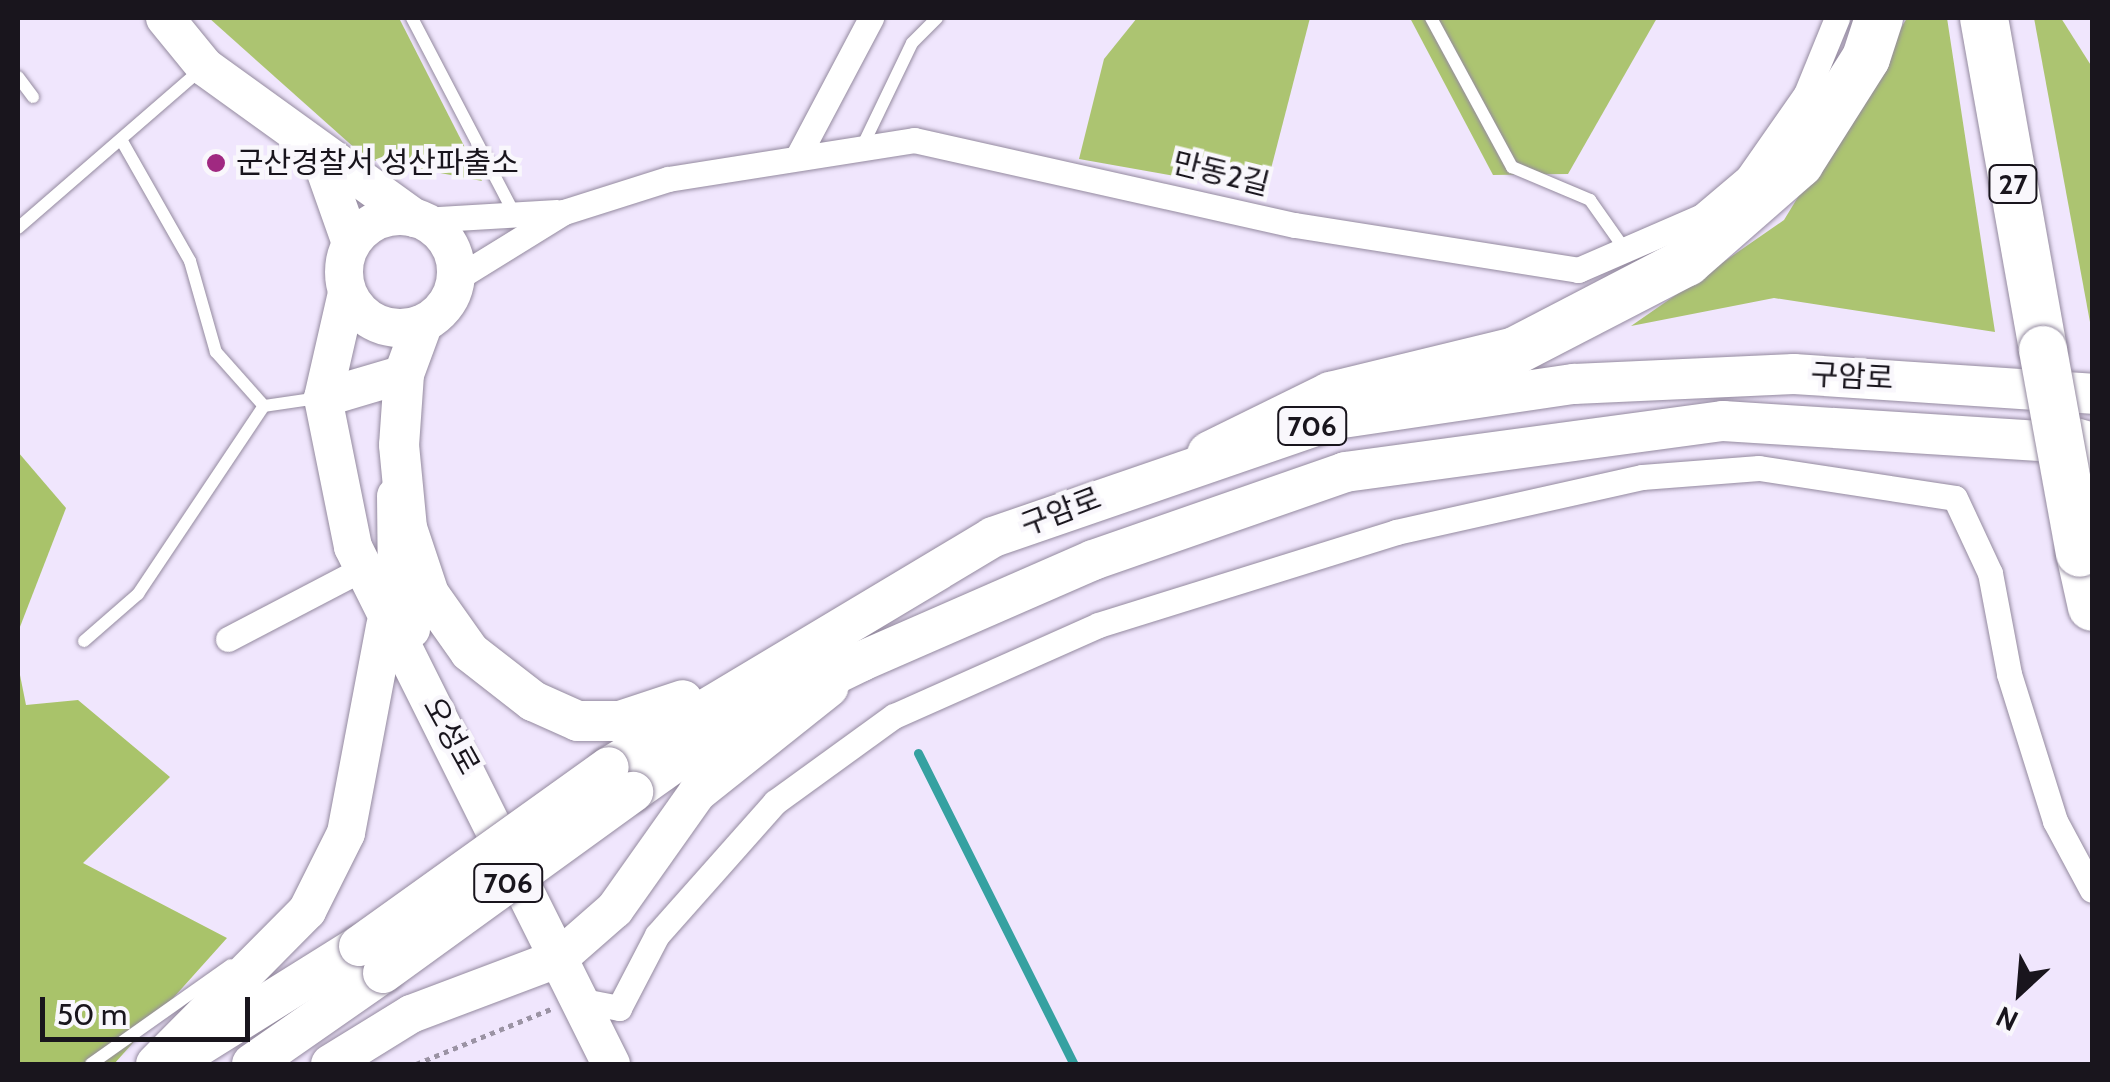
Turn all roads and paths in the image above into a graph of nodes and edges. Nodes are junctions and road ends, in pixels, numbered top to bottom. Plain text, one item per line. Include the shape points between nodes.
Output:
1 (412, 18) edge
2 (871, 18) edge
3 (937, 18) edge
4 (1431, 18) edge
5 (1837, 18) edge
6 (1879, 18) edge
7 (1984, 18) edge
8 (2013, 18) edge
9 (169, 19) edge
10 (205, 66) junction
11 (18, 77) edge
12 (34, 96) dead end
13 (123, 143) junction
14 (862, 146) junction
15 (317, 147) junction
16 (799, 154) junction
17 (564, 212) junction
18 (515, 214) junction
19 (418, 219) junction
20 (18, 228) edge
21 (351, 243) junction
22 (1626, 250) junction
23 (457, 278) junction
24 (347, 293) junction
25 (422, 325) junction
26 (2057, 350) junction
27 (404, 374) junction
28 (2092, 394) edge
29 (323, 398) junction
30 (264, 406) junction
31 (399, 446) junction
32 (2088, 449) edge
33 (1211, 455) junction
34 (362, 569) junction
35 (2092, 607) edge
36 (385, 626) junction
37 (228, 639) dead end
38 (84, 640) dead end
39 (862, 661) junction
40 (739, 681) junction
41 (450, 728) junction
42 (621, 780) junction
43 (2092, 890) edge
44 (307, 911) junction
45 (558, 958) junction
46 (371, 960) junction
47 (578, 1000) junction
48 (91, 1064) edge
49 (156, 1064) edge
50 (170, 1064) edge
51 (252, 1064) edge
52 (330, 1064) edge
53 (416, 1064) edge
54 (611, 1064) edge

1 - 18 lane
2 - 16 street
3 - 14 lane via 912,43
4 - 22 lane via 1512,167 1590,200
5 - 22 street, 만동2길 via 1806,94 1748,176 1702,216
6 - 33 highway via 1866,58 1799,164 1687,262 1515,351 1331,396
7 - 26 highway, 27
8 - 26 highway
9 - 10 main road
10 - 13 lane
10 - 15 main road
11 - 12 lane
13 - 20 lane
13 - 30 lane via 190,261 216,352
14 - 16 street, 만동2길
14 - 22 street, 만동2길 via 914,140 1519,268 1578,270
15 - 19 main road
15 - 21 main road
16 - 17 street, 만동2길
17 - 18 street
17 - 23 street
18 - 19 street
19 - 21 main road via 378,220
19 - 23 main road via 454,254
21 - 24 main road
23 - 25 main road via 445,306
24 - 25 main road via 370,320
24 - 29 main road
25 - 27 main road
26 - 32 highway
26 - 35 highway, 27, bridge
27 - 29 main road
27 - 31 main road
28 - 33 main road, 구암로 / 706 via 1794,374 1574,384 1336,419
29 - 30 lane
29 - 34 main road, 오성로
30 - 38 lane via 138,594
31 - 40 main road via 406,528 429,594 470,652 508,684 578,721 620,721
31 - 41 main road via 398,596
32 - 39 main road, 구암로 / 706 via 1723,420 1345,472 1093,560
33 - 40 main road, 구암로 / 706 via 992,538
34 - 36 main road, 오성로
34 - 37 street
36 - 41 main road, 오성로
36 - 44 main road via 346,832
39 - 42 main road, 구암로 / 706
39 - 45 main road via 697,793 616,909
40 - 42 main road, 구암로 / 706
41 - 45 main road, 오성로
42 - 46 main road, 구암로 / 706, bridge
43 - 47 street via 2055,821 2009,674 1990,572 1954,498 1759,468 1642,477 1396,532 1098,625 894,716 775,802 657,935 620,1008
44 - 48 lane
44 - 49 main road
45 - 47 main road, 오성로
45 - 52 main road via 411,1014
46 - 50 main road, 구암로 / 706
46 - 51 main road, 구암로 / 706
47 - 53 path
47 - 54 main road, 오성로

